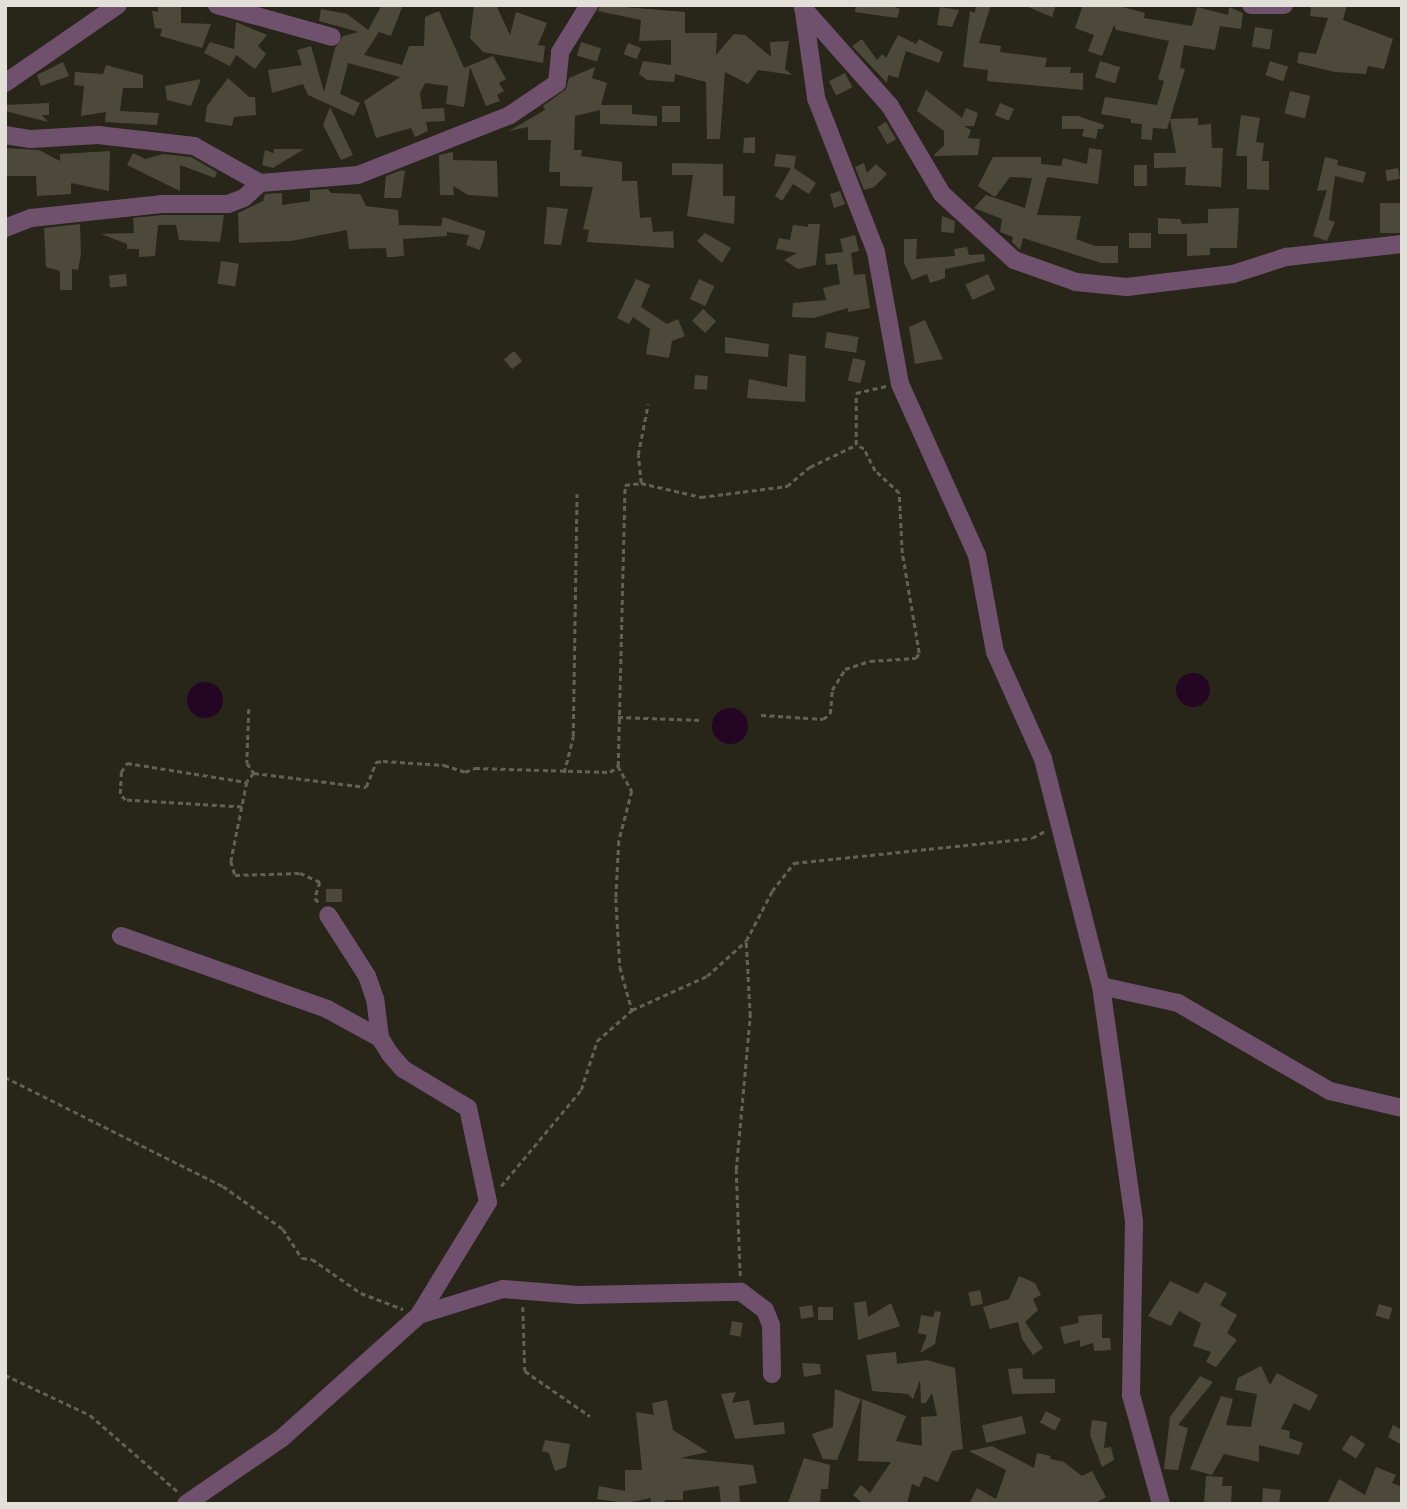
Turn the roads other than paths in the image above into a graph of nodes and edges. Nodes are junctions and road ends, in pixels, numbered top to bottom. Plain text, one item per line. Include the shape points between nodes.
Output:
1 (118, 5) edge
2 (217, 5) edge
3 (589, 5) edge
4 (1251, 5) edge
5 (1284, 5) edge
6 (802, 6) edge
7 (332, 37) dead end
8 (5, 83) edge
9 (5, 135) edge
10 (260, 183) junction
11 (5, 228) edge
12 (1402, 244) edge
13 (328, 915) road end
14 (121, 936) dead end
15 (1101, 986) junction
16 (380, 1038) junction
17 (1402, 1108) edge
18 (419, 1315) junction
19 (772, 1374) dead end
20 (189, 1503) edge
21 (1161, 1504) edge

1 - 8 street
2 - 7 street
3 - 10 street via 560,52 557,83 510,115 347,178
4 - 5 street
6 - 12 street via 890,106 942,194 1014,260 1076,282 1126,287 1233,274 1286,257
6 - 15 street via 816,98 876,252 900,384 977,555 995,652 1043,759
9 - 10 street via 31,139 98,135 194,146
10 - 11 street via 237,202 162,204 31,218
13 - 16 street via 367,976
14 - 16 street via 327,1009
15 - 17 street via 1178,1003 1330,1091
15 - 21 street via 1134,1222 1131,1395
16 - 18 street via 403,1069 468,1108 488,1202
18 - 19 street via 485,1292 522,1289 578,1295 741,1292 765,1310 771,1325
18 - 20 street via 282,1438

